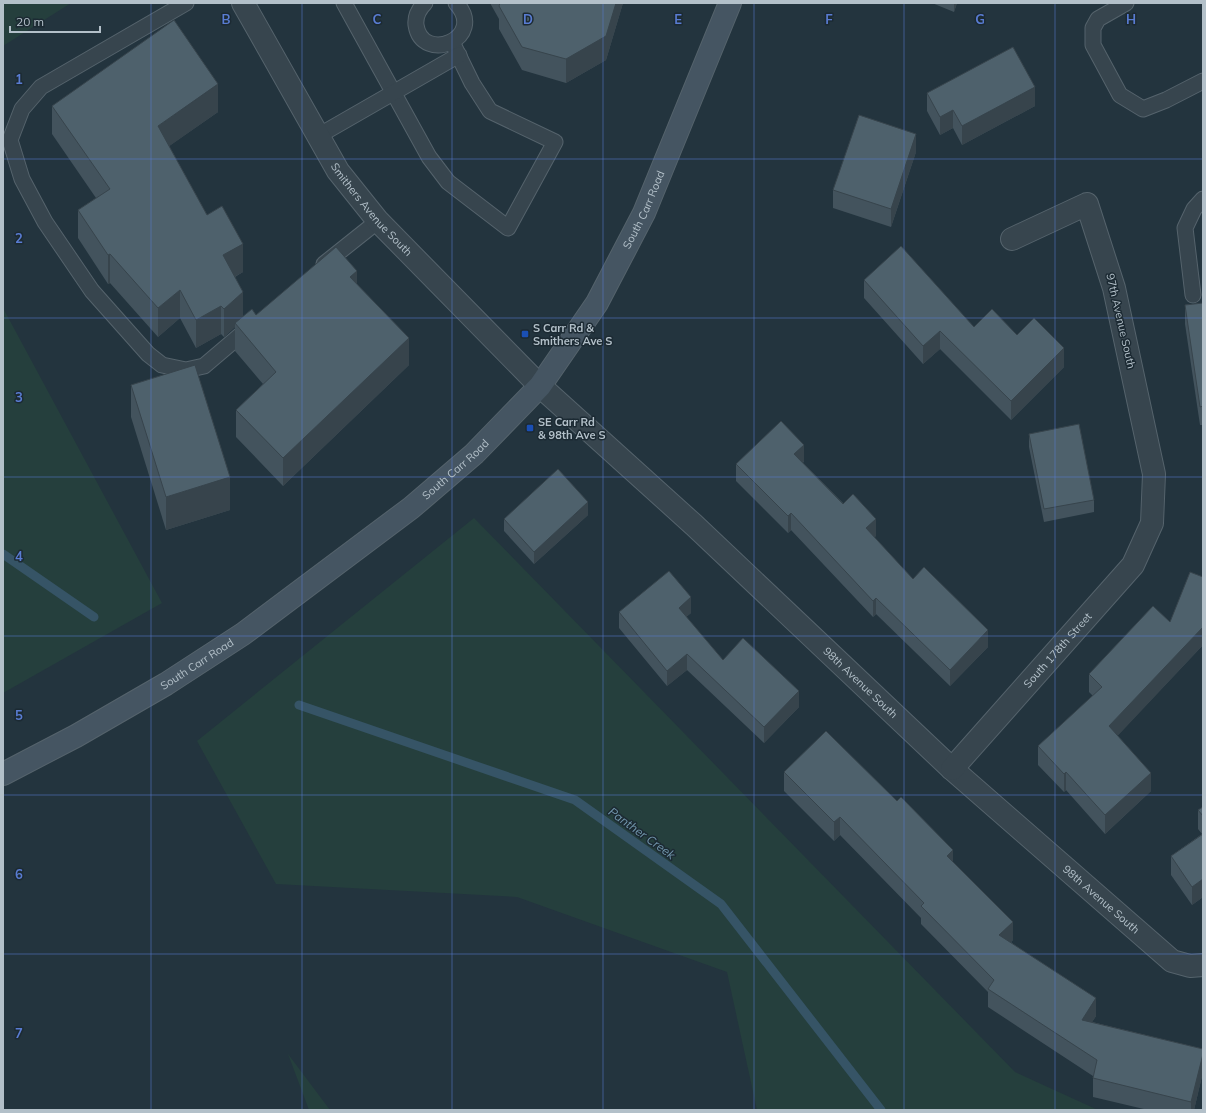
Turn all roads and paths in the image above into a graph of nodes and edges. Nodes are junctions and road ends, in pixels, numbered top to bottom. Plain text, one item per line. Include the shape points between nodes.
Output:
1 (186, 3) edge
2 (244, 3) edge
3 (344, 3) edge
4 (425, 3) edge
5 (456, 3) edge
6 (730, 3) edge
7 (1126, 3) edge
8 (455, 48) junction
9 (1203, 81) edge
10 (393, 92) junction
11 (318, 136) junction
12 (1203, 198) edge
13 (378, 221) junction
14 (1012, 239) dead end
15 (310, 275) edge
16 (1193, 295) dead end
17 (263, 315) edge
18 (540, 386) junction
19 (1152, 523) joint
20 (952, 769) junction
21 (3, 774) edge
22 (1197, 965) edge

1 - 17 lane via 41,87 22,109 10,140 22,179 44,222 87,285 148,354 162,365 186,370 204,366
2 - 11 street, Smithers Avenue South
3 - 10 lane
4 - 8 lane via 417,14 416,23 422,38 429,43
5 - 8 lane via 464,16 464,23
6 - 18 main road, South Carr Road via 644,213 597,304
7 - 9 lane via 1098,19 1093,28 1093,45 1120,95 1143,110
8 - 10 lane
8 - 10 lane via 472,83 490,111 555,142 508,228 448,182 429,156
10 - 11 lane
11 - 13 street, Smithers Avenue South via 338,171
12 - 16 lane via 1194,209 1185,228
13 - 15 lane
13 - 18 street, Smithers Avenue South
14 - 19 street, 97th Avenue South via 1087,204 1114,288 1154,474
18 - 20 street, 98th Avenue South via 694,525
18 - 21 main road, South Carr Road via 474,454 411,508 243,634 166,684 76,736
19 - 20 street, South 178th Street via 1133,565
20 - 22 street, 98th Avenue South via 1172,961

